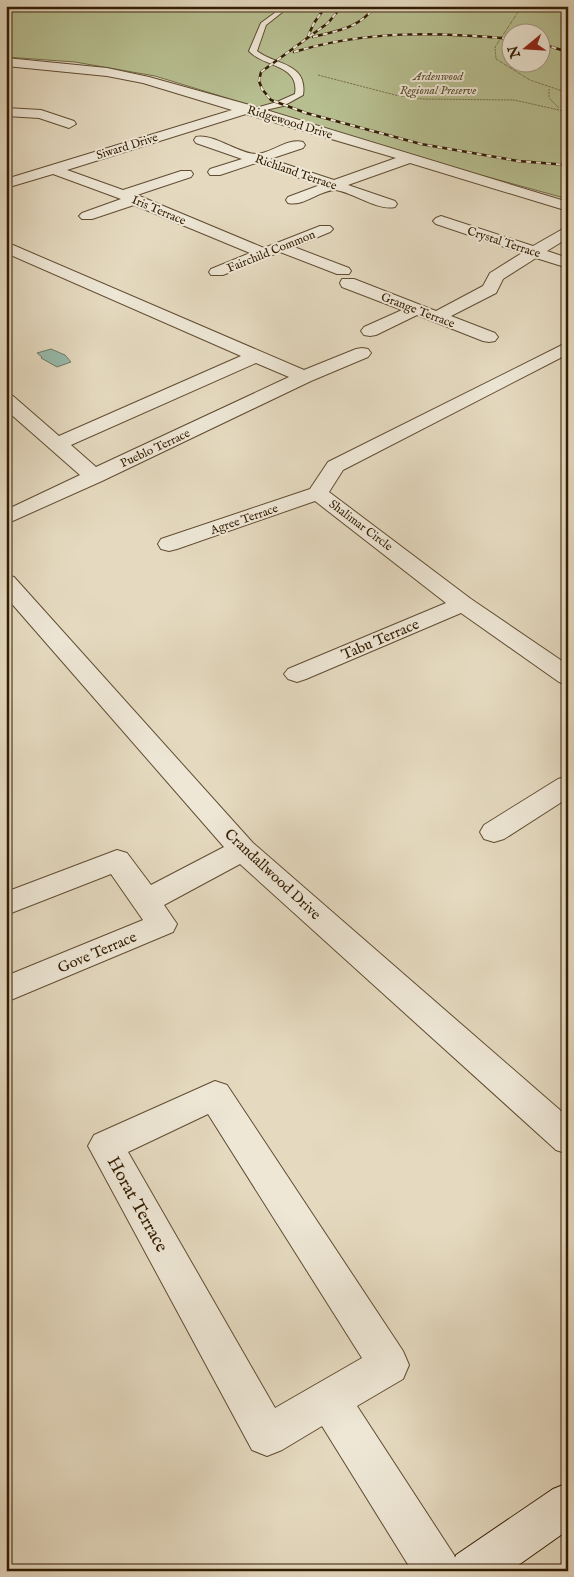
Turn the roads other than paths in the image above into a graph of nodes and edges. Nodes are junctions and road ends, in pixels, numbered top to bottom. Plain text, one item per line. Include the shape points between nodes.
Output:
1 (282, 10) dead end
2 (6, 62) edge
3 (252, 110) junction
4 (6, 112) edge
5 (69, 124) dead end
6 (201, 140) dead end
7 (298, 145) dead end
8 (410, 158) junction
9 (257, 159) junction
10 (52, 169) junction
11 (215, 172) dead end
12 (186, 174) dead end
13 (6, 184) edge
14 (335, 185) junction
15 (128, 197) junction
16 (293, 200) dead end
17 (390, 204) dead end
18 (568, 207) edge
19 (87, 216) dead end
20 (441, 221) dead end
21 (325, 229) dead end
22 (568, 231) edge
23 (6, 247) edge
24 (280, 247) junction
25 (534, 252) junction
26 (264, 253) junction
27 (14, 256) edge
28 (568, 264) edge
29 (217, 272) dead end
30 (417, 309) junction
31 (437, 317) junction
32 (370, 331) dead end
33 (489, 337) dead end
34 (568, 347) edge
35 (362, 353) dead end
36 (257, 356) junction
37 (304, 377) junction
38 (6, 400) edge
39 (57, 444) junction
40 (94, 477) junction
41 (318, 493) junction
42 (6, 518) edge
43 (169, 544) dead end
44 (10, 593) edge
45 (463, 604) junction
46 (297, 674) dead end
47 (568, 677) edge
48 (568, 785) edge
49 (494, 832) dead end
50 (243, 850) junction
51 (146, 901) junction
52 (6, 904) edge
53 (6, 990) edge
54 (568, 1139) edge
55 (330, 1399) junction
56 (568, 1504) edge
57 (438, 1571) edge
58 (472, 1571) edge

1 - 3 lane via 263,24 253,51 256,56 274,61 297,76 301,87 299,95 280,104
2 - 3 street, Ridgewood Drive via 107,72
3 - 8 street, Ridgewood Drive
3 - 10 street, Siward Drive
4 - 5 street via 41,114
6 - 9 street, Richland Terrace
7 - 9 street
8 - 14 street
8 - 18 street, Ridgewood Drive
9 - 11 street
9 - 14 street, Richland Terrace
10 - 13 street, Siward Drive
10 - 15 street, Iris Terrace
12 - 15 street
14 - 16 street
14 - 17 street, Richland Terrace
15 - 19 street
15 - 26 street, Iris Terrace
20 - 25 street, Crystal Terrace
21 - 24 street, Fairchild Common
22 - 25 street
23 - 27 street
24 - 26 street, Fairchild Common
24 - 30 street, Grange Terrace
25 - 28 street, Crystal Terrace
25 - 31 street via 496,276 490,290
26 - 29 street, Fairchild Common
27 - 36 street
30 - 31 street, Grange Terrace
30 - 32 street
31 - 33 street, Grange Terrace
34 - 41 street, Shalimar Circle via 334,466
35 - 37 street, Pueblo Terrace
36 - 37 street
36 - 39 street
37 - 40 street, Pueblo Terrace
38 - 39 street
39 - 40 street
40 - 42 street, Pueblo Terrace
41 - 43 street, Agree Terrace
41 - 45 street, Shalimar Circle
44 - 50 street, Crandallwood Drive
45 - 46 street, Tabu Terrace
45 - 47 street, Shalimar Circle
48 - 49 street
50 - 51 street
50 - 54 street, Crandallwood Drive
51 - 52 street, Gove Terrace via 117,860
51 - 53 street, Gove Terrace via 162,924
55 - 55 street, Horat Terrace via 267,1435 106,1146 215,1095 389,1365
55 - 57 street
56 - 58 street

